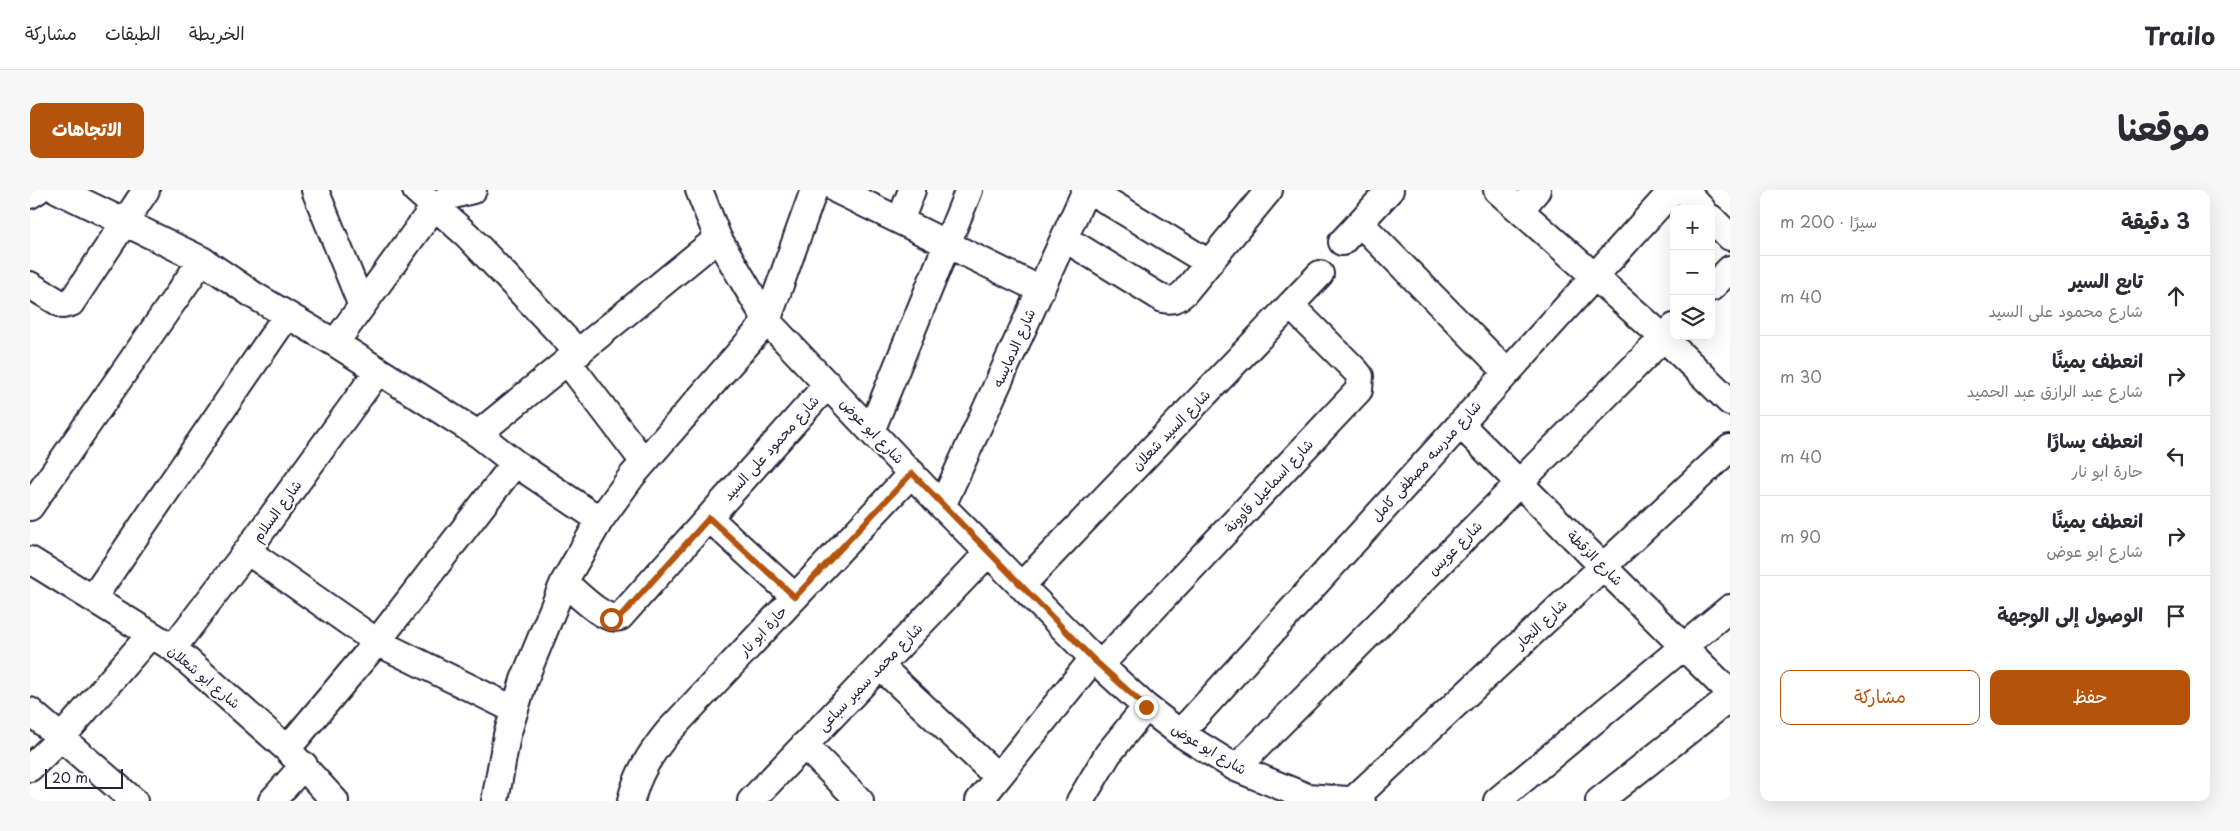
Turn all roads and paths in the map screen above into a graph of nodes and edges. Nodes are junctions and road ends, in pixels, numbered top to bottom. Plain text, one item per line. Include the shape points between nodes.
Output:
1 (38, 190) edge
2 (58, 190) edge
3 (314, 190) edge
4 (474, 190) edge
5 (814, 190) edge
6 (837, 190) edge
7 (912, 190) edge
8 (969, 190) edge
9 (1087, 190) edge
10 (1269, 190) edge
11 (1390, 190) edge
12 (1498, 190) edge
13 (1537, 190) edge
14 (1673, 190) edge
15 (1684, 190) edge
16 (142, 192) edge
17 (30, 195) edge
18 (706, 196) edge
19 (426, 198) edge
20 (1698, 205) edge
21 (1520, 210) junction
22 (900, 221) junction
23 (1715, 222) edge
24 (124, 223) junction
25 (1730, 237) edge
26 (718, 238) junction
27 (1064, 238) junction
28 (947, 244) junction
29 (202, 260) junction
30 (1209, 262) junction
31 (1730, 269) edge
32 (1320, 274) dead end
33 (1594, 278) junction
34 (1715, 284) edge
35 (30, 286) edge
36 (1041, 290) junction
37 (1290, 305) junction
38 (362, 306) junction
39 (287, 315) junction
40 (768, 321) junction
41 (1669, 332) edge
42 (335, 343) junction
43 (573, 357) junction
44 (378, 371) junction
45 (1507, 372) junction
46 (828, 384) junction
47 (1730, 402) edge
48 (1460, 424) junction
49 (871, 431) junction
50 (478, 434) junction
51 (1730, 448) edge
52 (644, 462) junction
53 (515, 463) junction
54 (912, 473) junction
55 (1520, 483) junction
56 (942, 506) junction
57 (30, 507) edge
58 (709, 518) junction
59 (600, 520) junction
60 (247, 551) junction
61 (988, 553) junction
62 (30, 560) edge
63 (1603, 566) junction
64 (564, 582) junction
65 (1021, 586) junction
66 (795, 597) junction
67 (93, 598) junction
68 (1730, 608) edge
69 (150, 635) junction
70 (377, 642) junction
71 (1684, 647) junction
72 (173, 648) junction
73 (1096, 662) junction
74 (880, 666) junction
75 (1730, 693) edge
76 (1730, 698) edge
77 (1146, 707) junction
78 (515, 710) junction
79 (30, 711) edge
80 (1180, 733) junction
81 (62, 737) junction
82 (804, 745) junction
83 (295, 757) junction
84 (30, 768) edge
85 (1236, 768) junction
86 (998, 777) junction
87 (1307, 799) edge
88 (1357, 800) edge
89 (134, 801) edge
90 (272, 801) edge
91 (335, 801) edge
92 (495, 801) edge
93 (631, 801) edge
94 (751, 801) edge
95 (860, 801) edge
96 (979, 801) edge
97 (1080, 801) edge
98 (1497, 801) edge
99 (1599, 801) edge

1 - 17 street
2 - 24 street
3 - 38 street
4 - 19 street
5 - 40 street
6 - 22 street
7 - 22 street
8 - 28 street
9 - 27 street, شارع الدمايسه
9 - 30 street
10 - 30 street
11 - 45 street via 1351,232
12 - 21 street
13 - 21 street
14 - 33 street, شارع مدرسه مصطفى كامل
15 - 20 street
16 - 24 street
18 - 26 street, شارع ابو عوض
19 - 38 street
19 - 43 street via 467,235
21 - 33 street
22 - 28 street
23 - 25 street
24 - 29 street
24 - 35 street via 71,303 63,304
26 - 40 street, شارع ابو عوض
26 - 43 street
27 - 30 street via 1171,301 1179,298
27 - 36 street, شارع الدمايسه
28 - 36 street
28 - 49 street
29 - 39 street
29 - 57 street
31 - 34 street
32 - 37 street, شارع السيد شعلان
33 - 41 street
33 - 45 street, شارع مدرسه مصطفى كامل
36 - 56 street, شارع الدمايسه
37 - 65 street, شارع السيد شعلان
37 - 73 street, شارع اسماعيل قاوونة via 1356,371 1360,376 1359,390
38 - 42 street
39 - 42 street
39 - 67 street
40 - 46 street, شارع ابو عوض
40 - 52 street
41 - 47 street
41 - 55 street, شارع عويس
42 - 44 street
43 - 50 street
43 - 52 street
44 - 50 street
44 - 60 street, شارع السلام
45 - 48 street, شارع مدرسه مصطفى كامل
46 - 49 street, شارع ابو عوض
46 - 58 street, شارع محمود على السيد
48 - 55 street, شارع الزقطة
48 - 80 street, شارع مدرسه مصطفى كامل
49 - 54 street, شارع ابو عوض
50 - 53 street
51 - 63 street, شارع النجار
52 - 59 street
53 - 59 street
53 - 70 street
54 - 56 street, شارع ابو عوض
54 - 66 street, حارة ابو نار
55 - 63 street, شارع الزقطة
55 - 85 street, شارع عويس
56 - 61 street, شارع ابو عوض
58 - 64 street, شارع محمود على السيد via 616,619 606,617
58 - 66 street
59 - 64 street
60 - 70 street
60 - 72 street, شارع السلام
61 - 65 street, شارع ابو عوض
61 - 74 street, شارع محمد سمير سباعى
62 - 67 street, شارع ابو شعلان
63 - 71 street, شارع الزقطة
63 - 88 street, شارع النجار
64 - 78 street
65 - 73 street, شارع ابو عوض
66 - 93 street, حارة ابو نار via 658,744 642,770
67 - 69 street, شارع ابو شعلان
68 - 71 street
69 - 72 street, شارع ابو شعلان
69 - 81 street
70 - 78 street
70 - 83 street
71 - 75 street, شارع الزقطة
71 - 98 street
72 - 83 street, شارع ابو شعلان
73 - 77 street, شارع ابو عوض
73 - 86 street
74 - 82 street, شارع محمد سمير سباعى
74 - 86 street
76 - 99 street
77 - 80 street, شارع ابو عوض
77 - 97 street via 1108,754
78 - 92 street
79 - 81 street
80 - 85 street, شارع ابو عوض
81 - 84 street
81 - 89 street
82 - 94 street, شارع محمد سمير سباعى
82 - 95 street
83 - 90 street
83 - 91 street, شارع ابو شعلان
85 - 87 street, شارع ابو عوض
86 - 96 street
87 - 88 street, شارع ابو عوض

